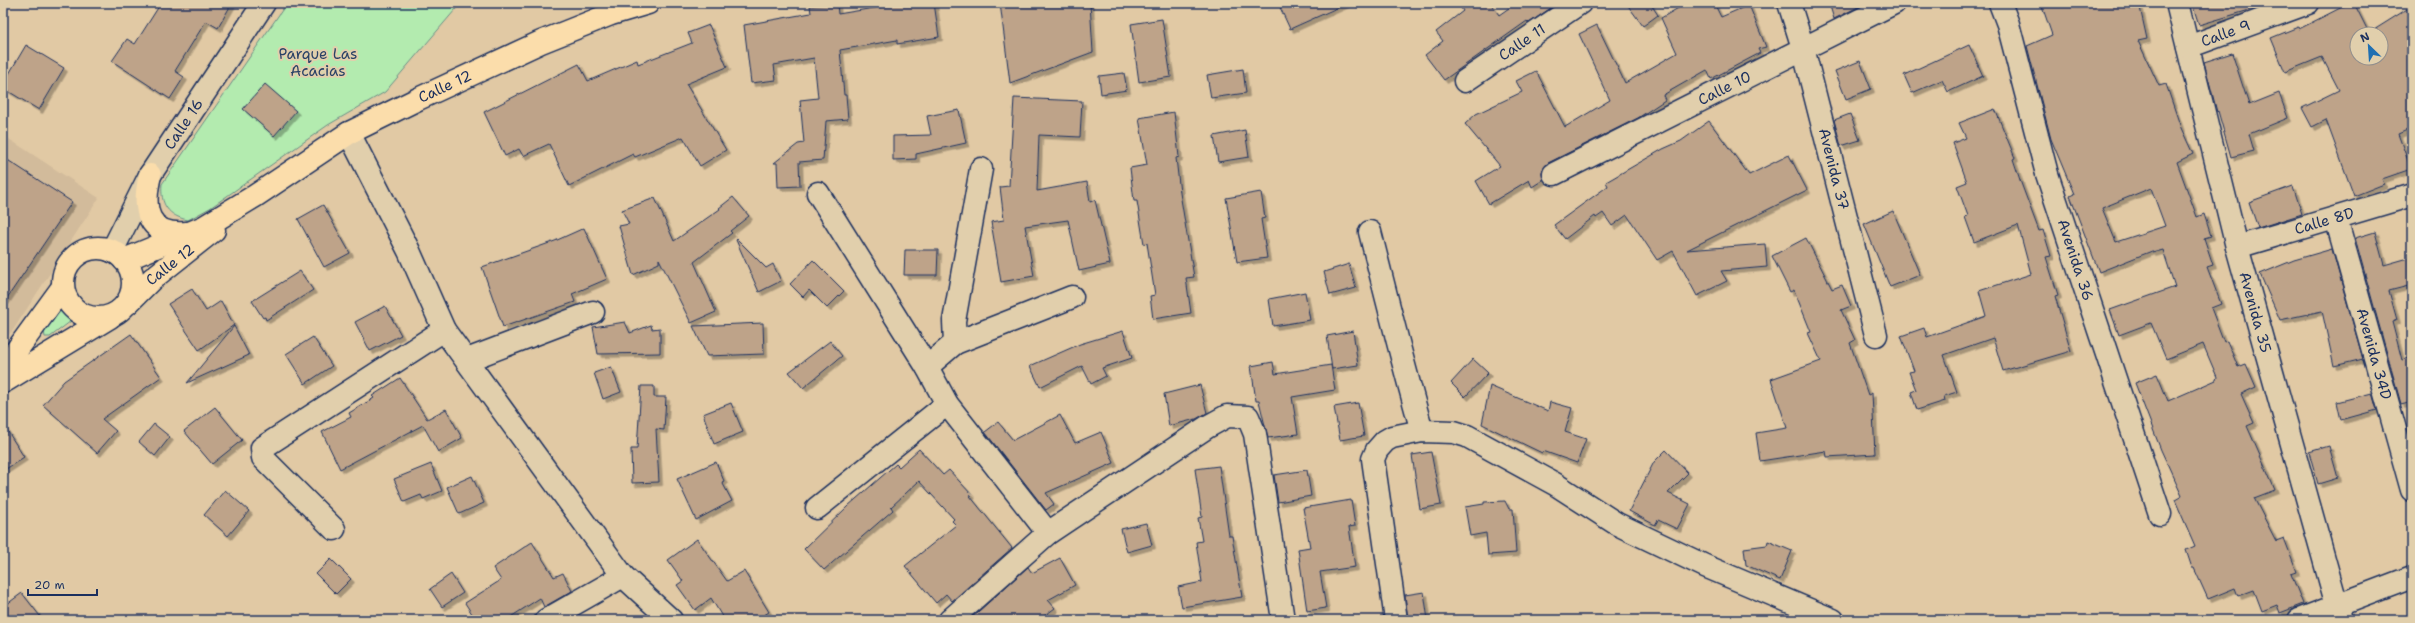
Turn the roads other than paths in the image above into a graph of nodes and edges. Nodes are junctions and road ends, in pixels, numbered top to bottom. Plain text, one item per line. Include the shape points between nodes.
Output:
1 (264, 3) edge
2 (648, 3) edge
3 (1580, 3) edge
4 (1789, 3) edge
5 (1894, 3) edge
6 (2000, 3) edge
7 (2177, 3) edge
8 (2308, 3) edge
9 (606, 8) edge
10 (2188, 47) junction
11 (1803, 48) junction
12 (1465, 81) dead end
13 (348, 133) junction
14 (981, 169) dead end
15 (1554, 174) dead end
16 (150, 175) junction
17 (818, 193) dead end
18 (2412, 195) edge
19 (255, 196) junction
20 (2336, 218) junction
21 (1370, 232) dead end
22 (188, 234) junction
23 (2237, 247) junction
24 (118, 255) junction
25 (62, 288) junction
26 (1072, 297) dead end
27 (119, 310) junction
28 (593, 312) dead end
29 (444, 330) junction
30 (1876, 335) dead end
31 (955, 343) junction
32 (467, 360) junction
33 (927, 367) junction
34 (3, 369) edge
35 (3, 382) edge
36 (946, 404) junction
37 (1422, 431) junction
38 (2412, 490) edge
39 (817, 508) dead end
40 (2160, 514) dead end
41 (334, 529) dead end
42 (1048, 533) junction
43 (623, 576) junction
44 (2412, 577) edge
45 (2339, 613) edge
46 (546, 620) edge
47 (671, 620) edge
48 (950, 620) edge
49 (1283, 620) edge
50 (1396, 620) edge
51 (1833, 620) edge
52 (2299, 620) edge

1 - 16 street, Calle 16
2 - 9 main road, Calle 12
3 - 12 street, Calle 11
4 - 11 street, Avenida 37
5 - 11 street, Calle 10
6 - 40 street, Avenida 36 via 2008,24 2047,174
7 - 10 street, Avenida 35
8 - 10 street, Calle 9
9 - 13 main road, Calle 12 via 535,45
10 - 23 street, Avenida 35
11 - 15 street, Calle 10
11 - 30 street, Avenida 37
13 - 19 main road, Calle 12
13 - 29 street via 409,251
14 - 31 street via 954,321
16 - 22 main road via 146,201 151,220 166,232
16 - 24 street, Calle 16
17 - 33 street
18 - 20 street, Calle 8D
19 - 22 main road, Calle 12
19 - 27 main road, Calle 12 via 152,279
20 - 23 street, Calle 8D
20 - 38 street, Avenida 34D
21 - 37 street via 1400,356
22 - 24 main road, Calle 12
23 - 45 street, Avenida 35
24 - 25 main road via 92,249 82,252 66,267
24 - 27 main road via 130,268 133,282 131,297
25 - 27 main road via 69,304 81,315 102,319
25 - 34 main road
26 - 31 street
27 - 35 main road, Calle 12
28 - 32 street
29 - 32 street
29 - 41 street via 262,448 263,458
31 - 33 street
32 - 43 street
33 - 36 street
36 - 39 street
36 - 42 street
37 - 50 street via 1385,441 1377,450 1374,459
37 - 51 street via 1454,432 1480,441 1555,484 1617,524 1705,566
42 - 48 street
42 - 49 street via 1207,427 1227,416 1248,417 1255,434
43 - 46 street
43 - 47 street
44 - 45 street
45 - 52 street

